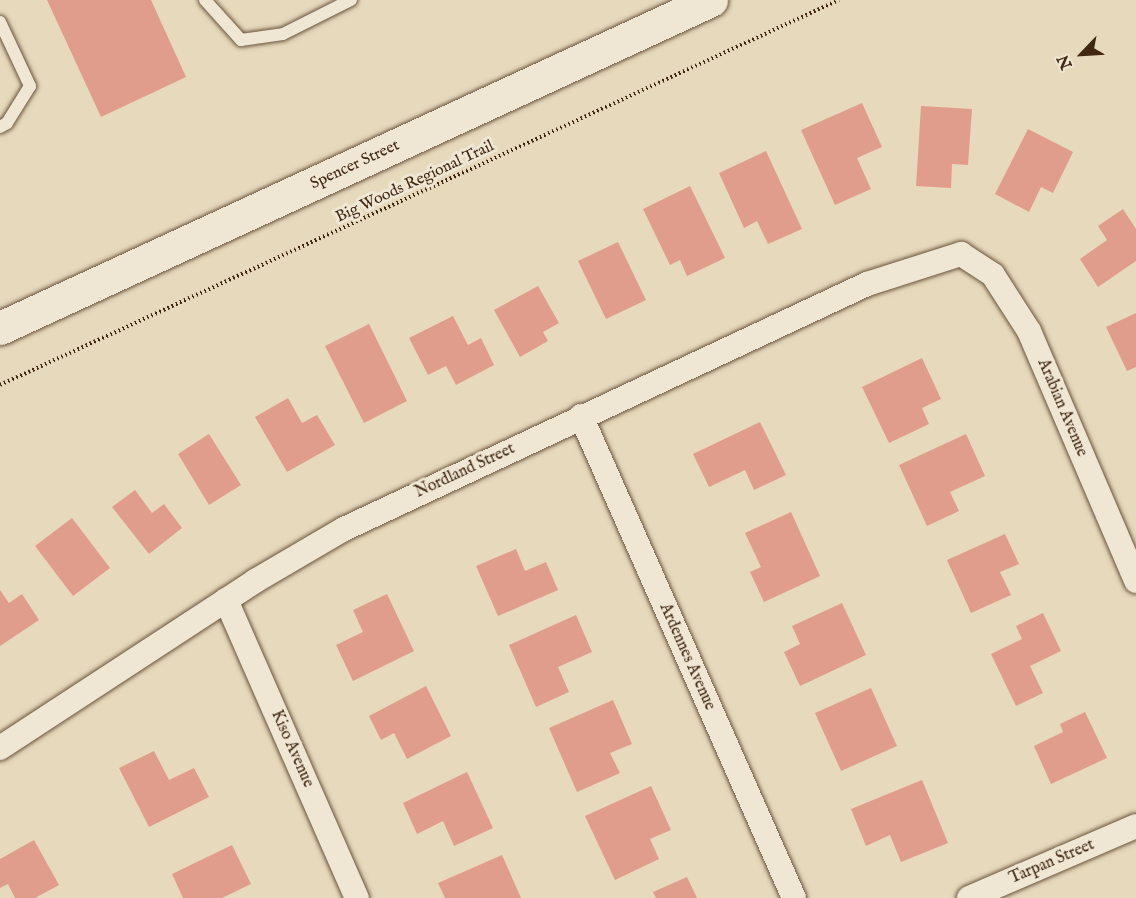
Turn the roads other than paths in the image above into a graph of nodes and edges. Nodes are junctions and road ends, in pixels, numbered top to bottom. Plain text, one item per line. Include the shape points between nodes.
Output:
1 (205, 0) edge
2 (351, 0) edge
3 (711, 0) edge
4 (0, 22) edge
5 (0, 127) edge
6 (961, 254) joint
7 (0, 328) edge
8 (581, 416) junction
9 (1136, 581) edge
10 (226, 600) junction
11 (0, 748) edge
12 (1136, 826) edge
13 (357, 898) edge
14 (794, 898) edge
15 (969, 898) edge

1 - 2 lane via 241,40 283,34
3 - 7 street, Spencer Street
4 - 5 lane via 30,86 8,123
6 - 8 street, Nordland Street via 867,284
6 - 9 street, Arabian Avenue via 993,275 1029,331
8 - 10 street, Nordland Street via 344,529
8 - 14 street, Ardennes Avenue
10 - 11 street, Nordland Street
10 - 13 street, Kiso Avenue
12 - 15 street, Tarpan Street

